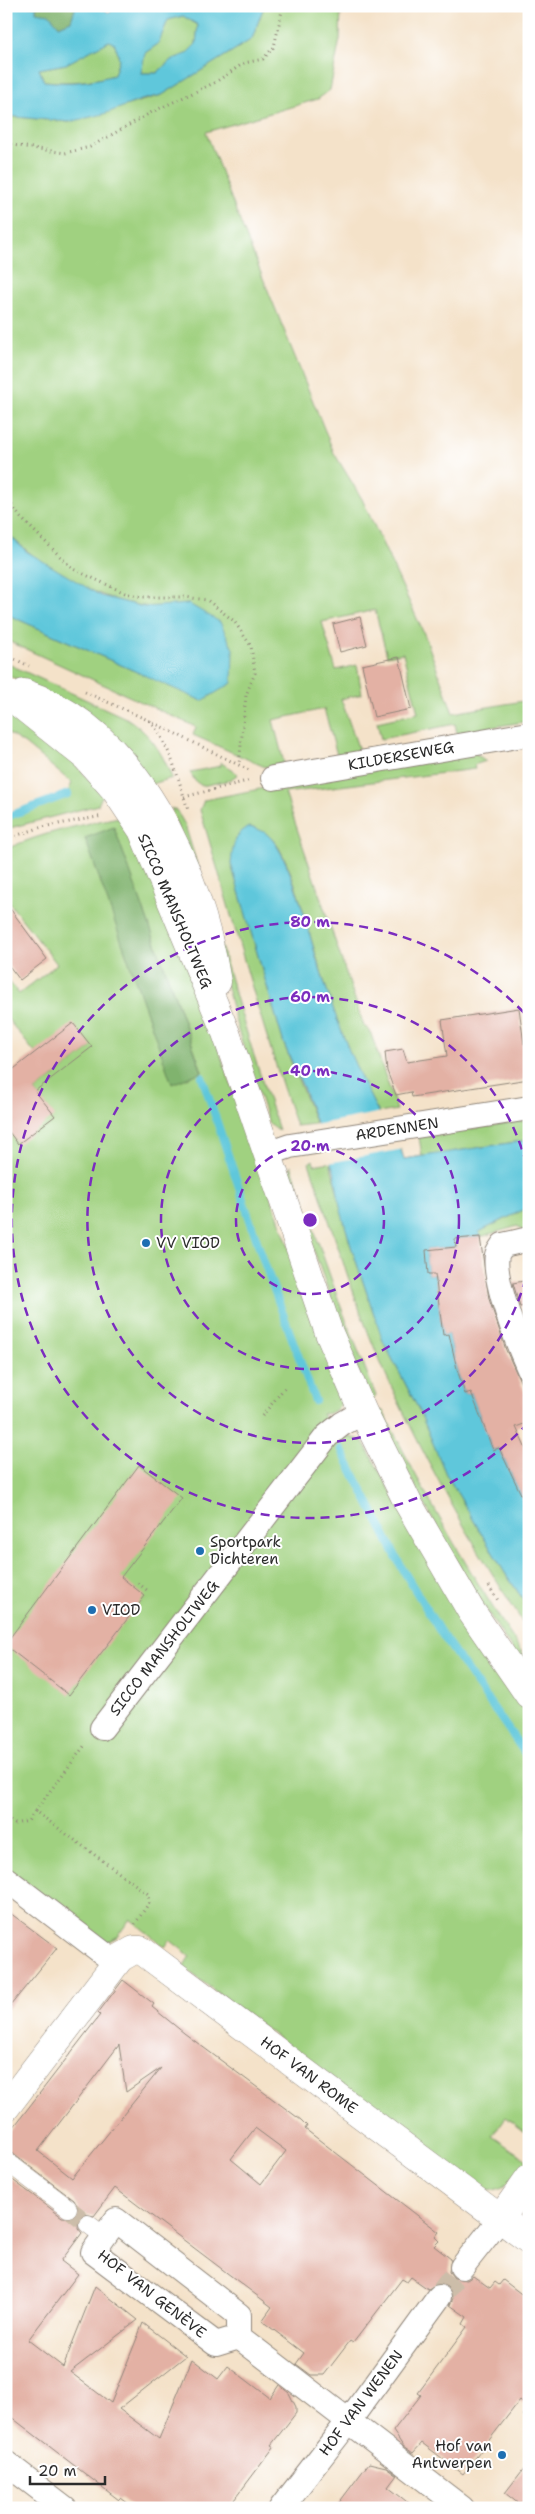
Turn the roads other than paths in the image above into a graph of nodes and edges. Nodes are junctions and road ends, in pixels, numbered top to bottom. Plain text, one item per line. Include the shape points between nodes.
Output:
1 (6, 687) edge
2 (6, 692) edge
3 (529, 734) edge
4 (260, 776) road end
5 (226, 1033) junction
6 (529, 1108) edge
7 (267, 1154) junction
8 (529, 1239) edge
9 (529, 1369) edge
10 (363, 1412) junction
11 (529, 1695) edge
12 (102, 1728) road end
13 (6, 1879) edge
14 (125, 1956) junction
15 (6, 2107) edge
16 (6, 2161) edge
17 (529, 2178) edge
18 (68, 2208) tunnel mouth
19 (500, 2219) junction
20 (529, 2240) edge
21 (462, 2268) tunnel mouth
22 (439, 2297) tunnel mouth
23 (239, 2337) junction
24 (348, 2422) junction
25 (6, 2463) edge
26 (65, 2508) edge
27 (281, 2508) edge
28 (462, 2508) edge

1 - 5 street, SICCO MANSHOLTWEG via 43,699 70,714 121,760 145,792 175,846 200,910 213,958
2 - 5 street, SICCO MANSHOLTWEG via 86,757 116,790 142,830
3 - 4 street, KILDERSEWEG
5 - 7 street, SICCO MANSHOLTWEG
6 - 7 street, ARDENNEN via 290,1146
7 - 10 street, SICCO MANSHOLTWEG via 329,1333
8 - 9 street via 503,1245 497,1256 499,1282 511,1325
10 - 11 street, SICCO MANSHOLTWEG via 408,1503 472,1611
10 - 12 street, SICCO MANSHOLTWEG via 327,1436
13 - 14 street, HOF VAN ROME
14 - 15 street
14 - 19 street, HOF VAN ROME via 148,1953
16 - 18 street
17 - 19 street
19 - 20 street, HOF VAN ROME
19 - 21 street
22 - 24 street, HOF VAN WENEN
23 - 23 street, HOF VAN GENÈVE via 239,2315 116,2220 96,2230 93,2252 193,2327 216,2344
23 - 24 street
24 - 27 street, HOF VAN WENEN
24 - 28 street
25 - 26 street

